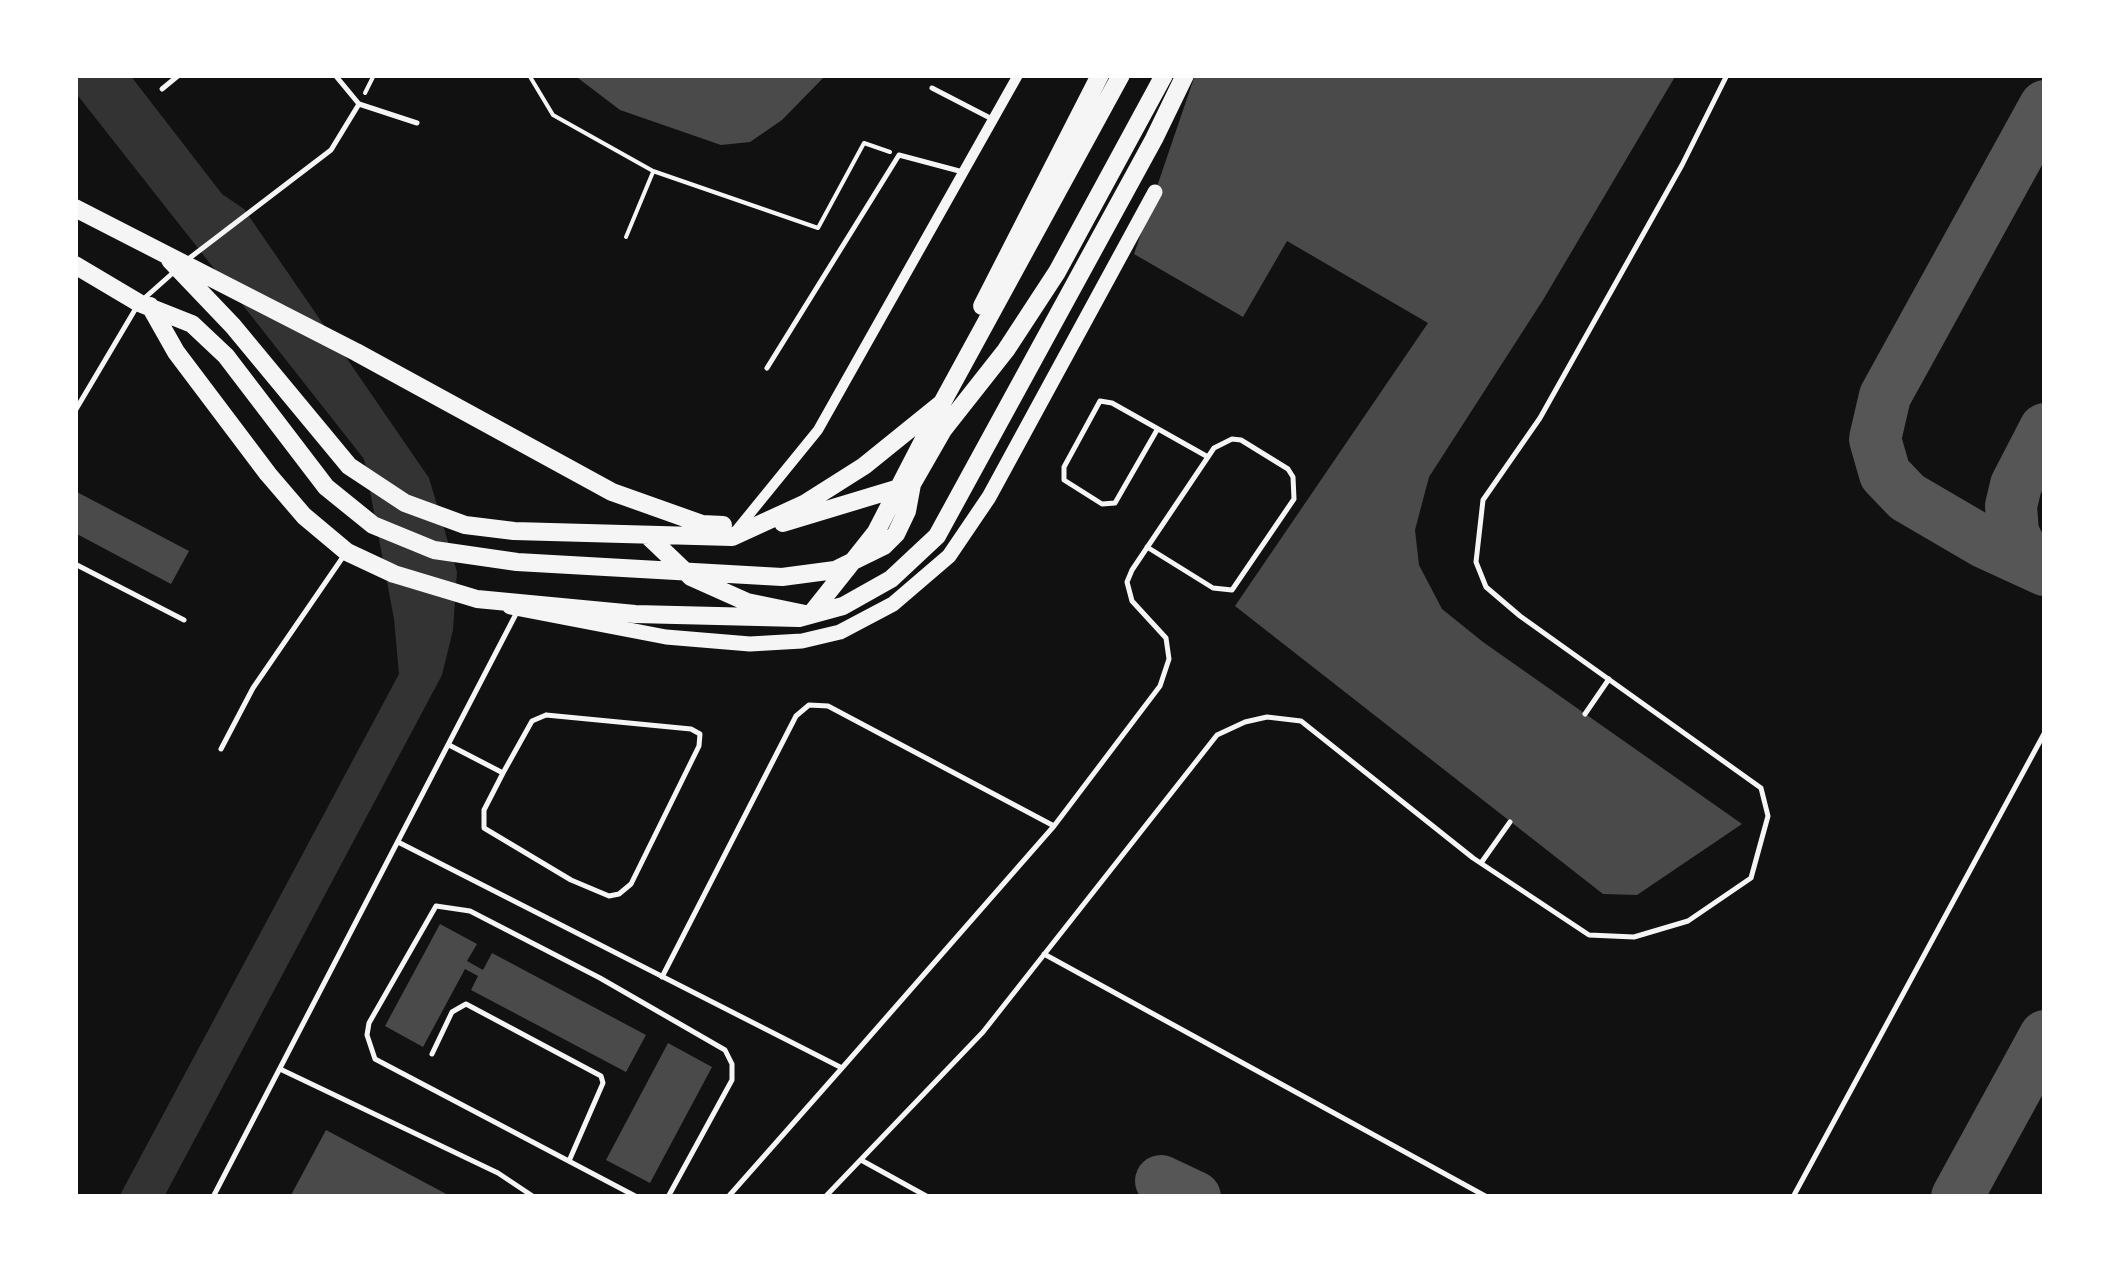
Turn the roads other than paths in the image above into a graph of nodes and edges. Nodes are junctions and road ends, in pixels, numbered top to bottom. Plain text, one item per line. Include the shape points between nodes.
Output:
1 (179, 75) edge
2 (335, 75) edge
3 (1018, 75) edge
4 (1100, 75) edge
5 (1122, 75) edge
6 (1164, 75) edge
7 (1185, 75) edge
8 (1727, 75) edge
9 (162, 88) dead end
10 (932, 88) dead end
11 (359, 104) junction
12 (994, 120) junction
13 (417, 123) dead end
14 (966, 173) junction
15 (1155, 192) dead end
16 (75, 208) edge
17 (170, 260) junction
18 (75, 265) edge
19 (144, 305) junction
20 (767, 368) dead end
21 (942, 404) junction
22 (75, 410) edge
23 (943, 430) junction
24 (1157, 430) junction
25 (1208, 457) junction
26 (912, 484) junction
27 (648, 536) junction
28 (732, 537) junction
29 (1148, 547) junction
30 (347, 552) junction
31 (75, 564) edge
32 (477, 599) junction
33 (518, 610) junction
34 (810, 615) junction
35 (184, 620) dead end
36 (1609, 679) junction
37 (1585, 714) dead end
38 (2045, 732) edge
39 (449, 745) junction
40 (221, 748) dead end
41 (503, 773) junction
42 (1510, 822) dead end
43 (1054, 826) junction
44 (398, 842) junction
45 (1481, 863) junction
46 (1044, 954) junction
47 (662, 977) junction
48 (432, 1054) dead end
49 (842, 1068) junction
50 (280, 1069) junction
51 (860, 1160) junction
52 (569, 1162) junction
53 (213, 1197) edge
54 (534, 1197) edge
55 (637, 1197) edge
56 (668, 1197) edge
57 (728, 1197) edge
58 (826, 1197) edge
59 (928, 1197) edge
60 (1487, 1197) edge
61 (1794, 1197) edge

1 - 9 lane
2 - 11 lane
3 - 12 street
4 - 23 main road via 976,317
5 - 21 main road
6 - 23 main road via 1057,272
7 - 34 main road via 936,536 891,579 843,606
8 - 36 lane via 1540,418 1482,500 1476,562 1486,587
10 - 12 lane
11 - 13 lane
11 - 19 lane via 332,150 215,235
12 - 14 street
14 - 20 lane via 898,155
14 - 28 street via 818,430
15 - 33 main road via 989,496 950,556 893,604 840,632 750,644 666,638
16 - 17 main road
17 - 26 main road via 612,492 702,524 764,528
17 - 27 main road via 350,466 404,503 465,525
18 - 19 main road
19 - 22 lane
19 - 26 main road via 192,324 226,356 326,487 373,525 434,550 535,563 782,577 835,570 884,546 907,511
19 - 30 main road via 268,474
21 - 28 main road via 804,504
21 - 34 main road via 876,532
23 - 26 main road
24 - 24 lane via 1100,401 1064,480 1102,504 1115,503
24 - 25 lane
25 - 29 lane
25 - 29 lane via 1221,442 1241,440 1293,477 1294,498 1238,586 1213,588
27 - 28 main road
27 - 34 main road via 691,577 747,602
29 - 43 lane via 1126,591 1166,638 1167,672
30 - 32 main road
30 - 40 lane via 253,688
31 - 35 lane
32 - 33 main road
32 - 34 main road via 758,620
33 - 39 lane
36 - 37 lane
36 - 45 lane via 1761,788 1768,816 1751,878 1688,920 1634,937 1589,934
38 - 61 lane
39 - 41 lane
39 - 44 lane
41 - 41 lane via 532,722 546,714 691,729 702,738 632,884 609,896 484,828 484,810
42 - 45 lane
43 - 47 lane via 828,706 809,705 796,716
43 - 49 lane
44 - 47 lane
44 - 50 lane
45 - 46 lane via 1301,721 1267,716 1217,734
46 - 51 lane via 982,1032
46 - 60 lane
47 - 49 lane
48 - 52 lane via 452,1012 466,1004 601,1076
49 - 57 lane
50 - 53 lane
50 - 54 lane via 498,1173
51 - 58 lane
51 - 59 lane
52 - 55 lane
52 - 56 lane via 375,1058 366,1035 370,1023 436,906 470,911 726,1050 732,1080

